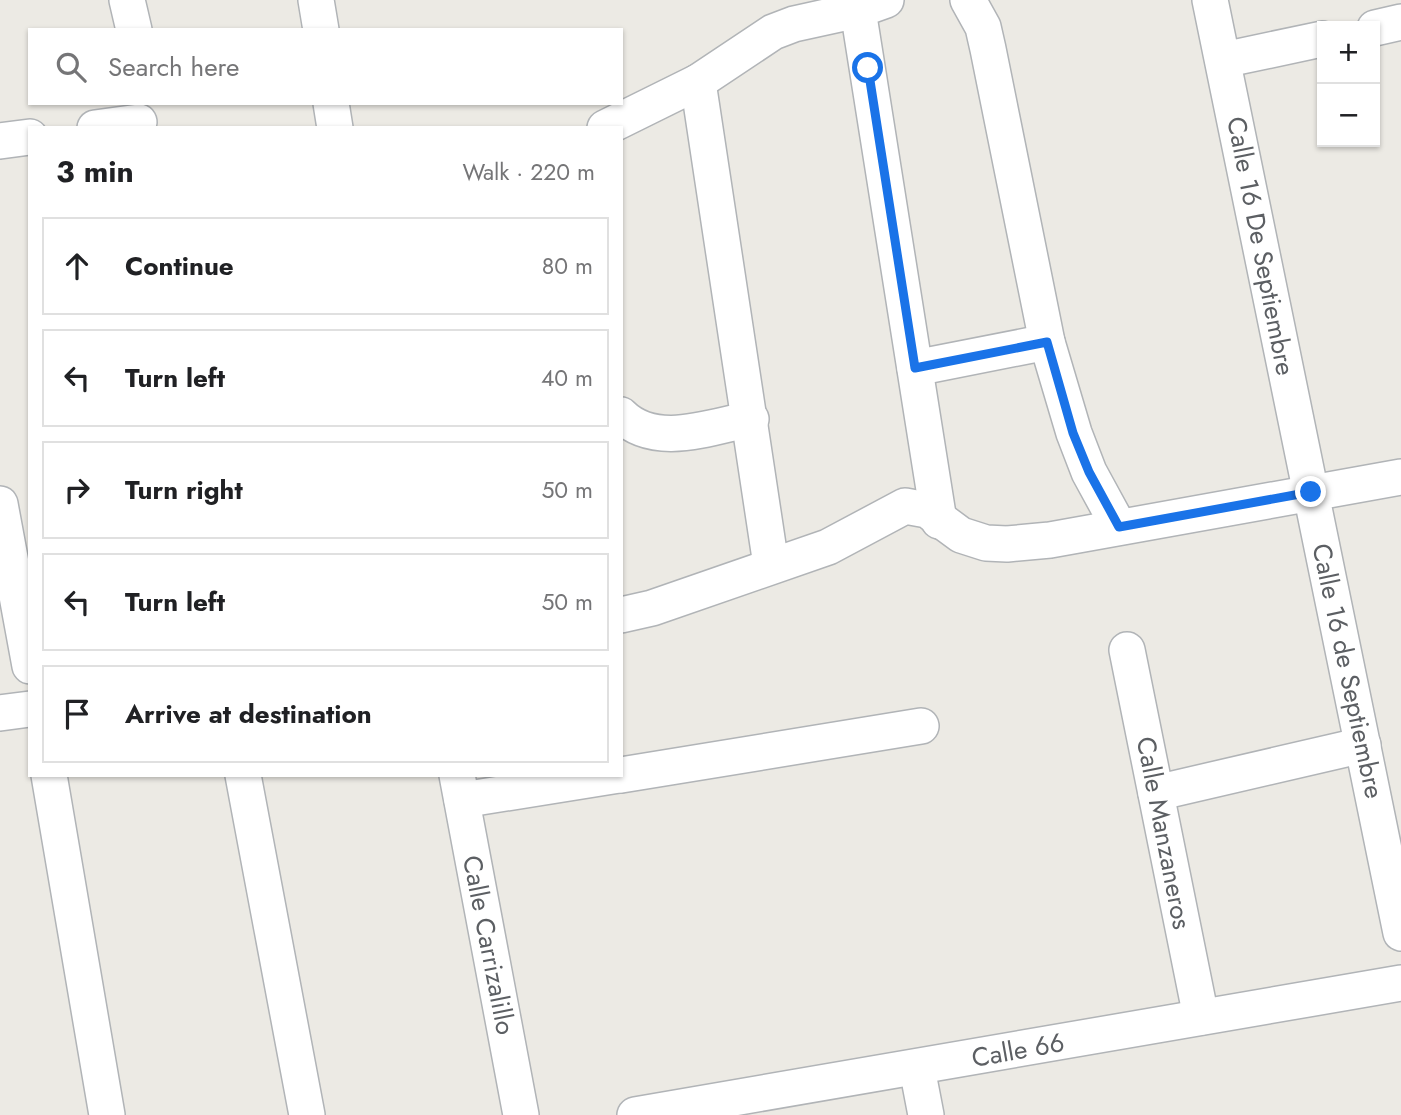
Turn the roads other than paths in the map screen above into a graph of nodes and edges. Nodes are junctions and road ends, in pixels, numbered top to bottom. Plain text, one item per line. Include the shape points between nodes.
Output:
1 (127, 0) edge
2 (316, 0) edge
3 (968, 0) edge
4 (1210, 0) edge
5 (872, 5) edge
6 (1401, 22) edge
7 (1380, 27) edge
8 (134, 28) edge
9 (320, 28) edge
10 (1317, 40) edge
11 (1223, 61) junction
12 (698, 82) junction
13 (331, 105) edge
14 (139, 118) edge
15 (104, 126) edge
16 (335, 126) edge
17 (609, 126) edge
18 (28, 136) edge
19 (0, 141) edge
20 (1047, 342) junction
21 (915, 368) junction
22 (623, 417) edge
23 (751, 419) junction
24 (1401, 477) edge
25 (1311, 492) junction
26 (0, 504) edge
27 (939, 521) junction
28 (1119, 527) junction
29 (771, 565) junction
30 (623, 615) edge
31 (1128, 650) dead end
32 (28, 656) edge
33 (28, 709) edge
34 (0, 713) edge
35 (921, 726) dead end
36 (1363, 745) junction
37 (623, 775) edge
38 (49, 777) edge
39 (243, 777) edge
40 (595, 777) edge
41 (460, 788) edge
42 (1156, 793) junction
43 (1401, 933) edge
44 (1401, 983) edge
45 (1201, 1017) junction
46 (917, 1068) junction
47 (107, 1115) edge
48 (307, 1115) edge
49 (521, 1115) edge
50 (635, 1115) edge
51 (926, 1115) edge

1 - 8 street
2 - 9 street
3 - 20 street via 976,10 988,49
4 - 11 street, Calle 16 De Septiembre
5 - 12 street via 773,32
5 - 21 street
6 - 7 street
10 - 11 street
11 - 25 street, Calle 16 De Septiembre
12 - 17 street
12 - 23 street
13 - 16 street
14 - 15 street
18 - 19 street
20 - 21 street
20 - 28 street via 1073,433
21 - 27 street
22 - 23 street via 647,432 669,434
23 - 29 street
24 - 25 street
25 - 28 street
25 - 36 street, Calle 16 de Septiembre
26 - 32 street
27 - 28 street via 961,535 1007,544
27 - 29 street via 927,510 905,506 828,547
29 - 30 street
31 - 42 street, Calle Manzaneros
33 - 34 street
35 - 37 street
36 - 42 street
36 - 43 street, Calle 16 de Septiembre
38 - 47 street
39 - 48 street
40 - 41 street
41 - 49 street, Calle Carrizalillo
42 - 45 street, Calle Manzaneros
44 - 45 street, Calle 66
45 - 46 street, Calle 66
46 - 50 street, Calle 66
46 - 51 street

